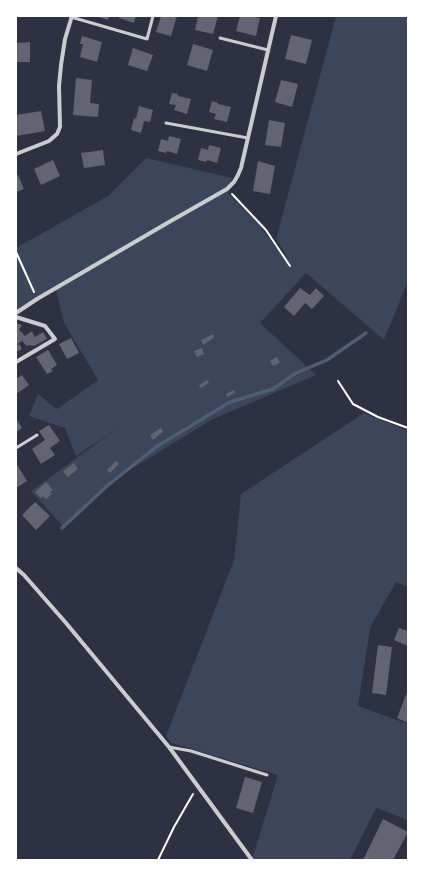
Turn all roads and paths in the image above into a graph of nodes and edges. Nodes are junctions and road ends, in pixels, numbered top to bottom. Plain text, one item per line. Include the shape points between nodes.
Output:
1 (72, 16) edge
2 (153, 16) edge
3 (276, 16) edge
4 (220, 38) dead end
5 (268, 50) junction
6 (166, 123) dead end
7 (248, 138) junction
8 (16, 154) edge
9 (227, 189) junction
10 (16, 252) edge
11 (290, 266) dead end
12 (37, 299) junction
13 (16, 313) edge
14 (16, 317) edge
15 (16, 362) edge
16 (338, 381) dead end
17 (408, 428) edge
18 (36, 435) dead end
19 (16, 448) edge
20 (16, 568) edge
21 (169, 747) junction
22 (267, 775) dead end
23 (200, 787) junction
24 (158, 860) edge
25 (252, 860) edge

1 - 2 lane via 147,39
1 - 8 street via 61,65 60,127 49,141
3 - 5 street
4 - 5 lane
5 - 7 street
6 - 7 lane
7 - 9 street via 238,175
9 - 11 path via 266,230
9 - 12 street
10 - 12 path
12 - 13 street
14 - 15 street via 45,326 54,339
16 - 17 path via 353,404
18 - 19 lane
20 - 21 street via 61,617
21 - 22 lane via 192,751
21 - 23 street
23 - 24 path via 193,794 174,827
23 - 25 street

